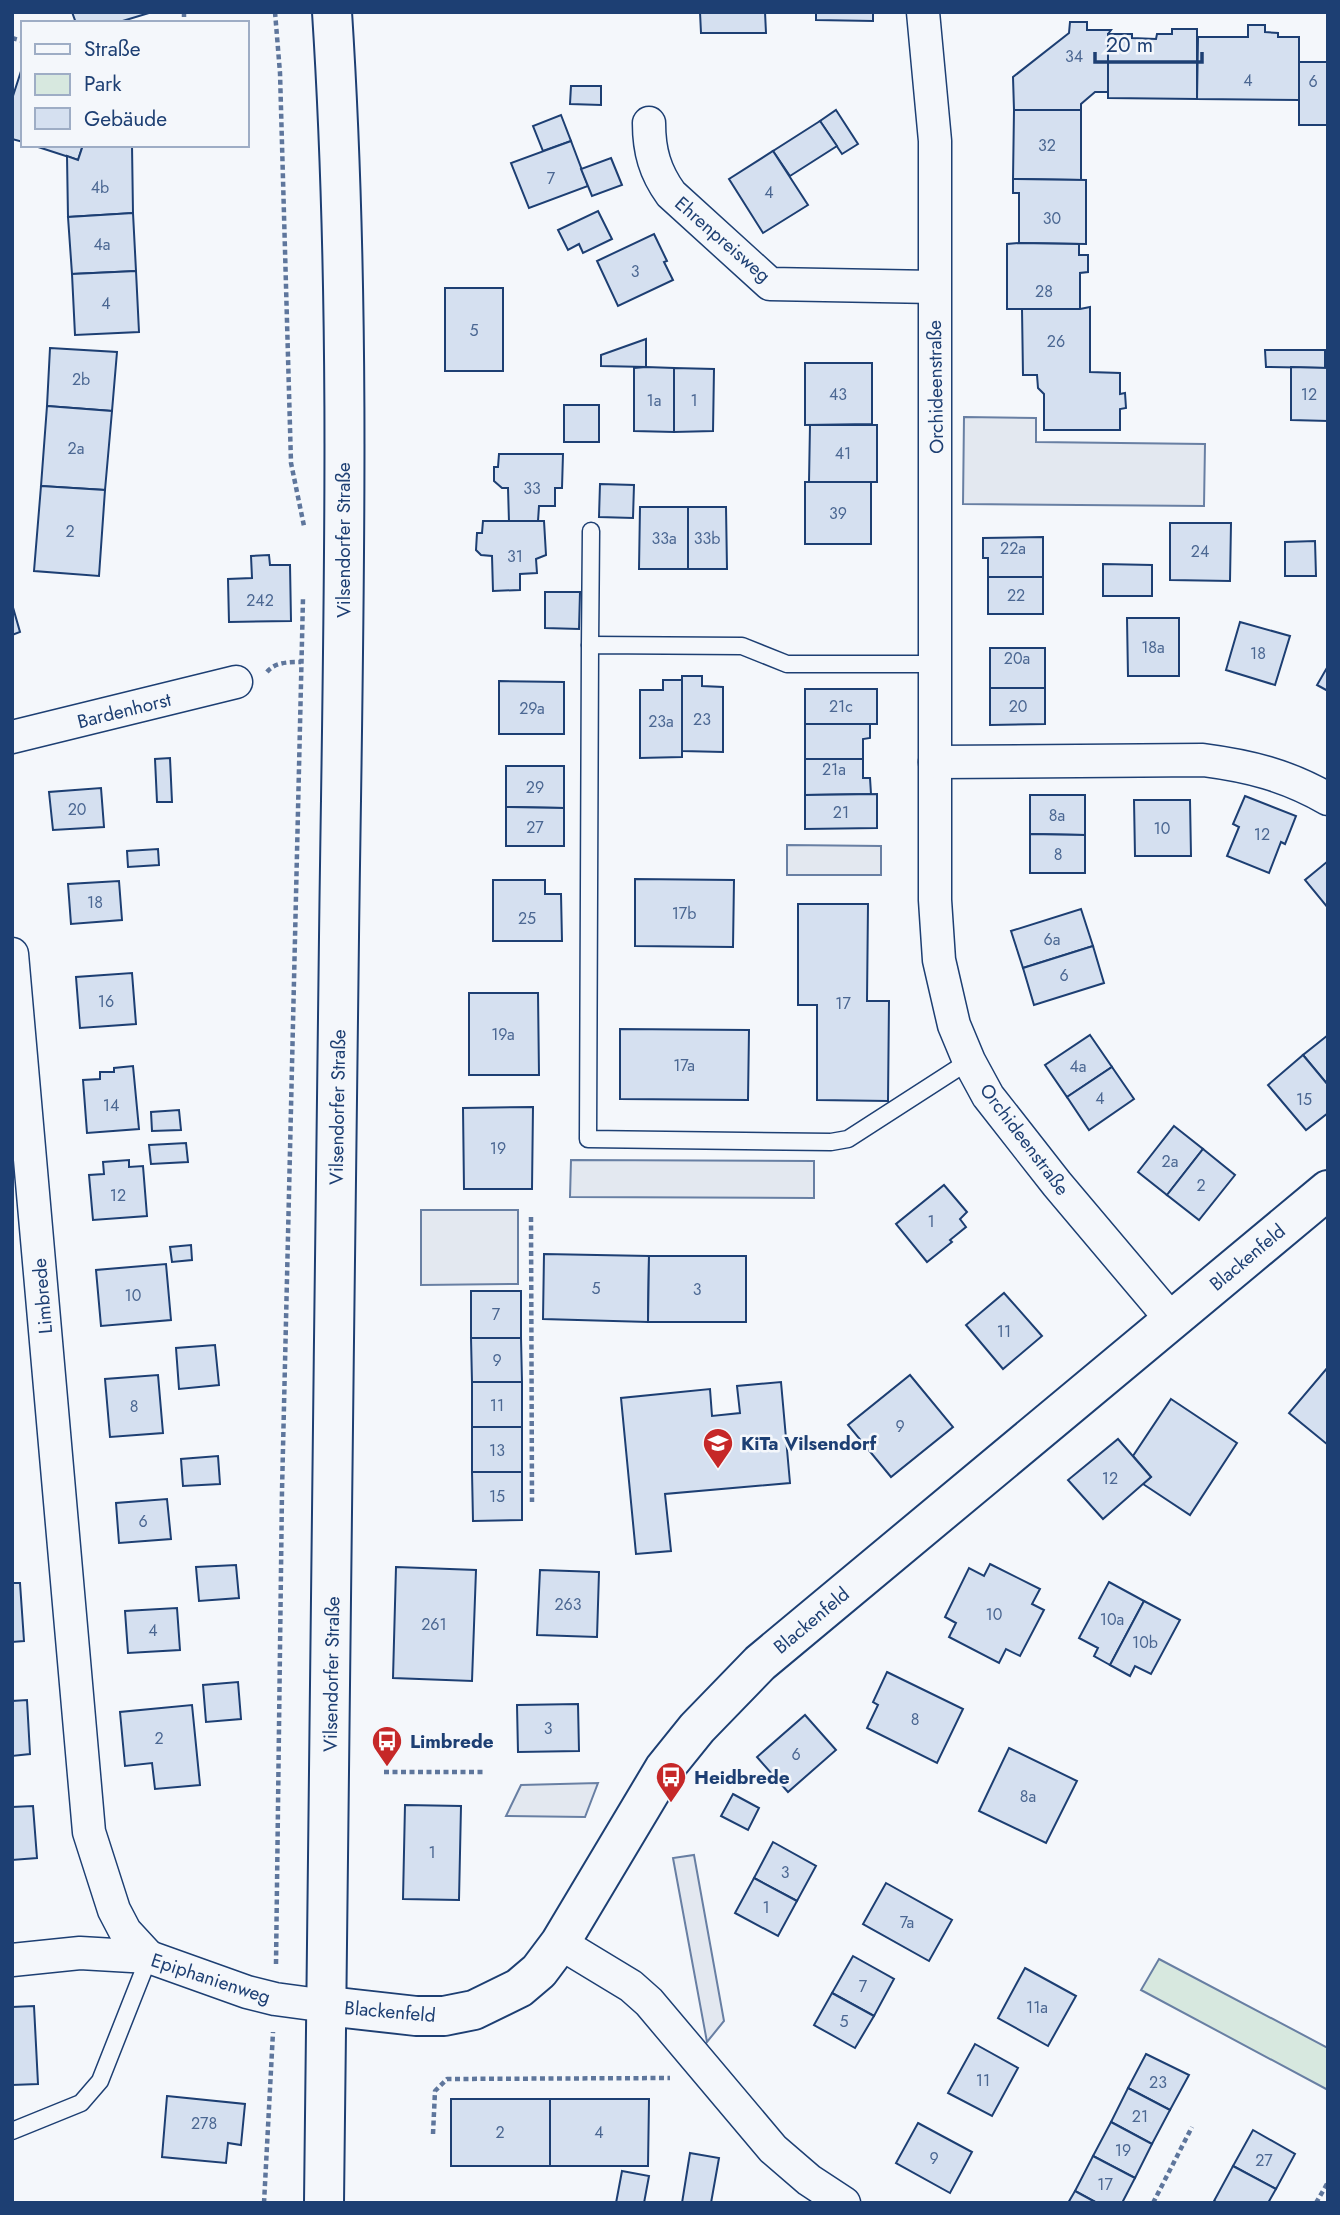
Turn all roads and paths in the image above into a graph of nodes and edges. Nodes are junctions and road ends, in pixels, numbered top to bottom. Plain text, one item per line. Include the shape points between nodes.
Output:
1 (275, 12) edge
2 (332, 12) edge
3 (923, 12) edge
4 (649, 123) dead end
5 (934, 287) junction
6 (305, 529) dead end
7 (591, 531) dead end
8 (303, 596) dead end
9 (590, 645) junction
10 (935, 664) junction
11 (236, 682) dead end
12 (12, 737) edge
13 (935, 762) junction
14 (1328, 799) edge
15 (12, 954) edge
16 (969, 1061) junction
17 (1328, 1190) edge
18 (531, 1216) dead end
19 (1171, 1319) junction
20 (532, 1502) dead end
21 (384, 1772) dead end
22 (484, 1772) dead end
23 (560, 1943) junction
24 (149, 1957) junction
25 (12, 1961) edge
26 (275, 1999) junction
27 (327, 2006) junction
28 (712, 2078) junction
29 (1192, 2127) dead end
30 (12, 2131) edge
31 (433, 2134) dead end
32 (1327, 2184) edge
33 (264, 2203) edge
34 (324, 2203) edge
35 (844, 2203) edge
36 (1153, 2203) edge
37 (1317, 2203) edge

1 - 6 path via 281,73 291,463
2 - 27 main road, Vilsendorfer Straße via 343,373
3 - 5 street, Orchideenstraße via 935,141
4 - 5 street, Ehrenpreisweg via 653,162 671,194 770,284
5 - 10 street, Orchideenstraße
7 - 9 lane
8 - 26 path
9 - 10 lane via 742,646 787,664
9 - 16 lane via 588,1139 848,1139
10 - 13 street, Orchideenstraße
11 - 12 street, Bardenhorst
13 - 14 street via 1203,760 1267,771
13 - 16 street, Orchideenstraße via 939,960 954,1025
15 - 24 street, Limbrede via 89,1832 114,1910 125,1931
16 - 19 street, Orchideenstraße via 988,1096 1048,1173
17 - 19 main road, Blackenfeld
18 - 20 path
19 - 23 main road, Blackenfeld via 760,1663 729,1694 664,1769
21 - 22 path
23 - 27 main road, Blackenfeld via 519,1989 474,2010 416,2017
23 - 28 street via 631,1986
24 - 25 street, Epiphanienweg via 80,1953
24 - 26 street, Epiphanienweg
24 - 30 lane via 100,2081 81,2103
26 - 27 street, Epiphanienweg
26 - 33 path
27 - 34 main road, Vilsendorfer Straße
28 - 31 path via 447,2079 435,2091
28 - 35 street via 773,2149
29 - 36 path
32 - 37 path

